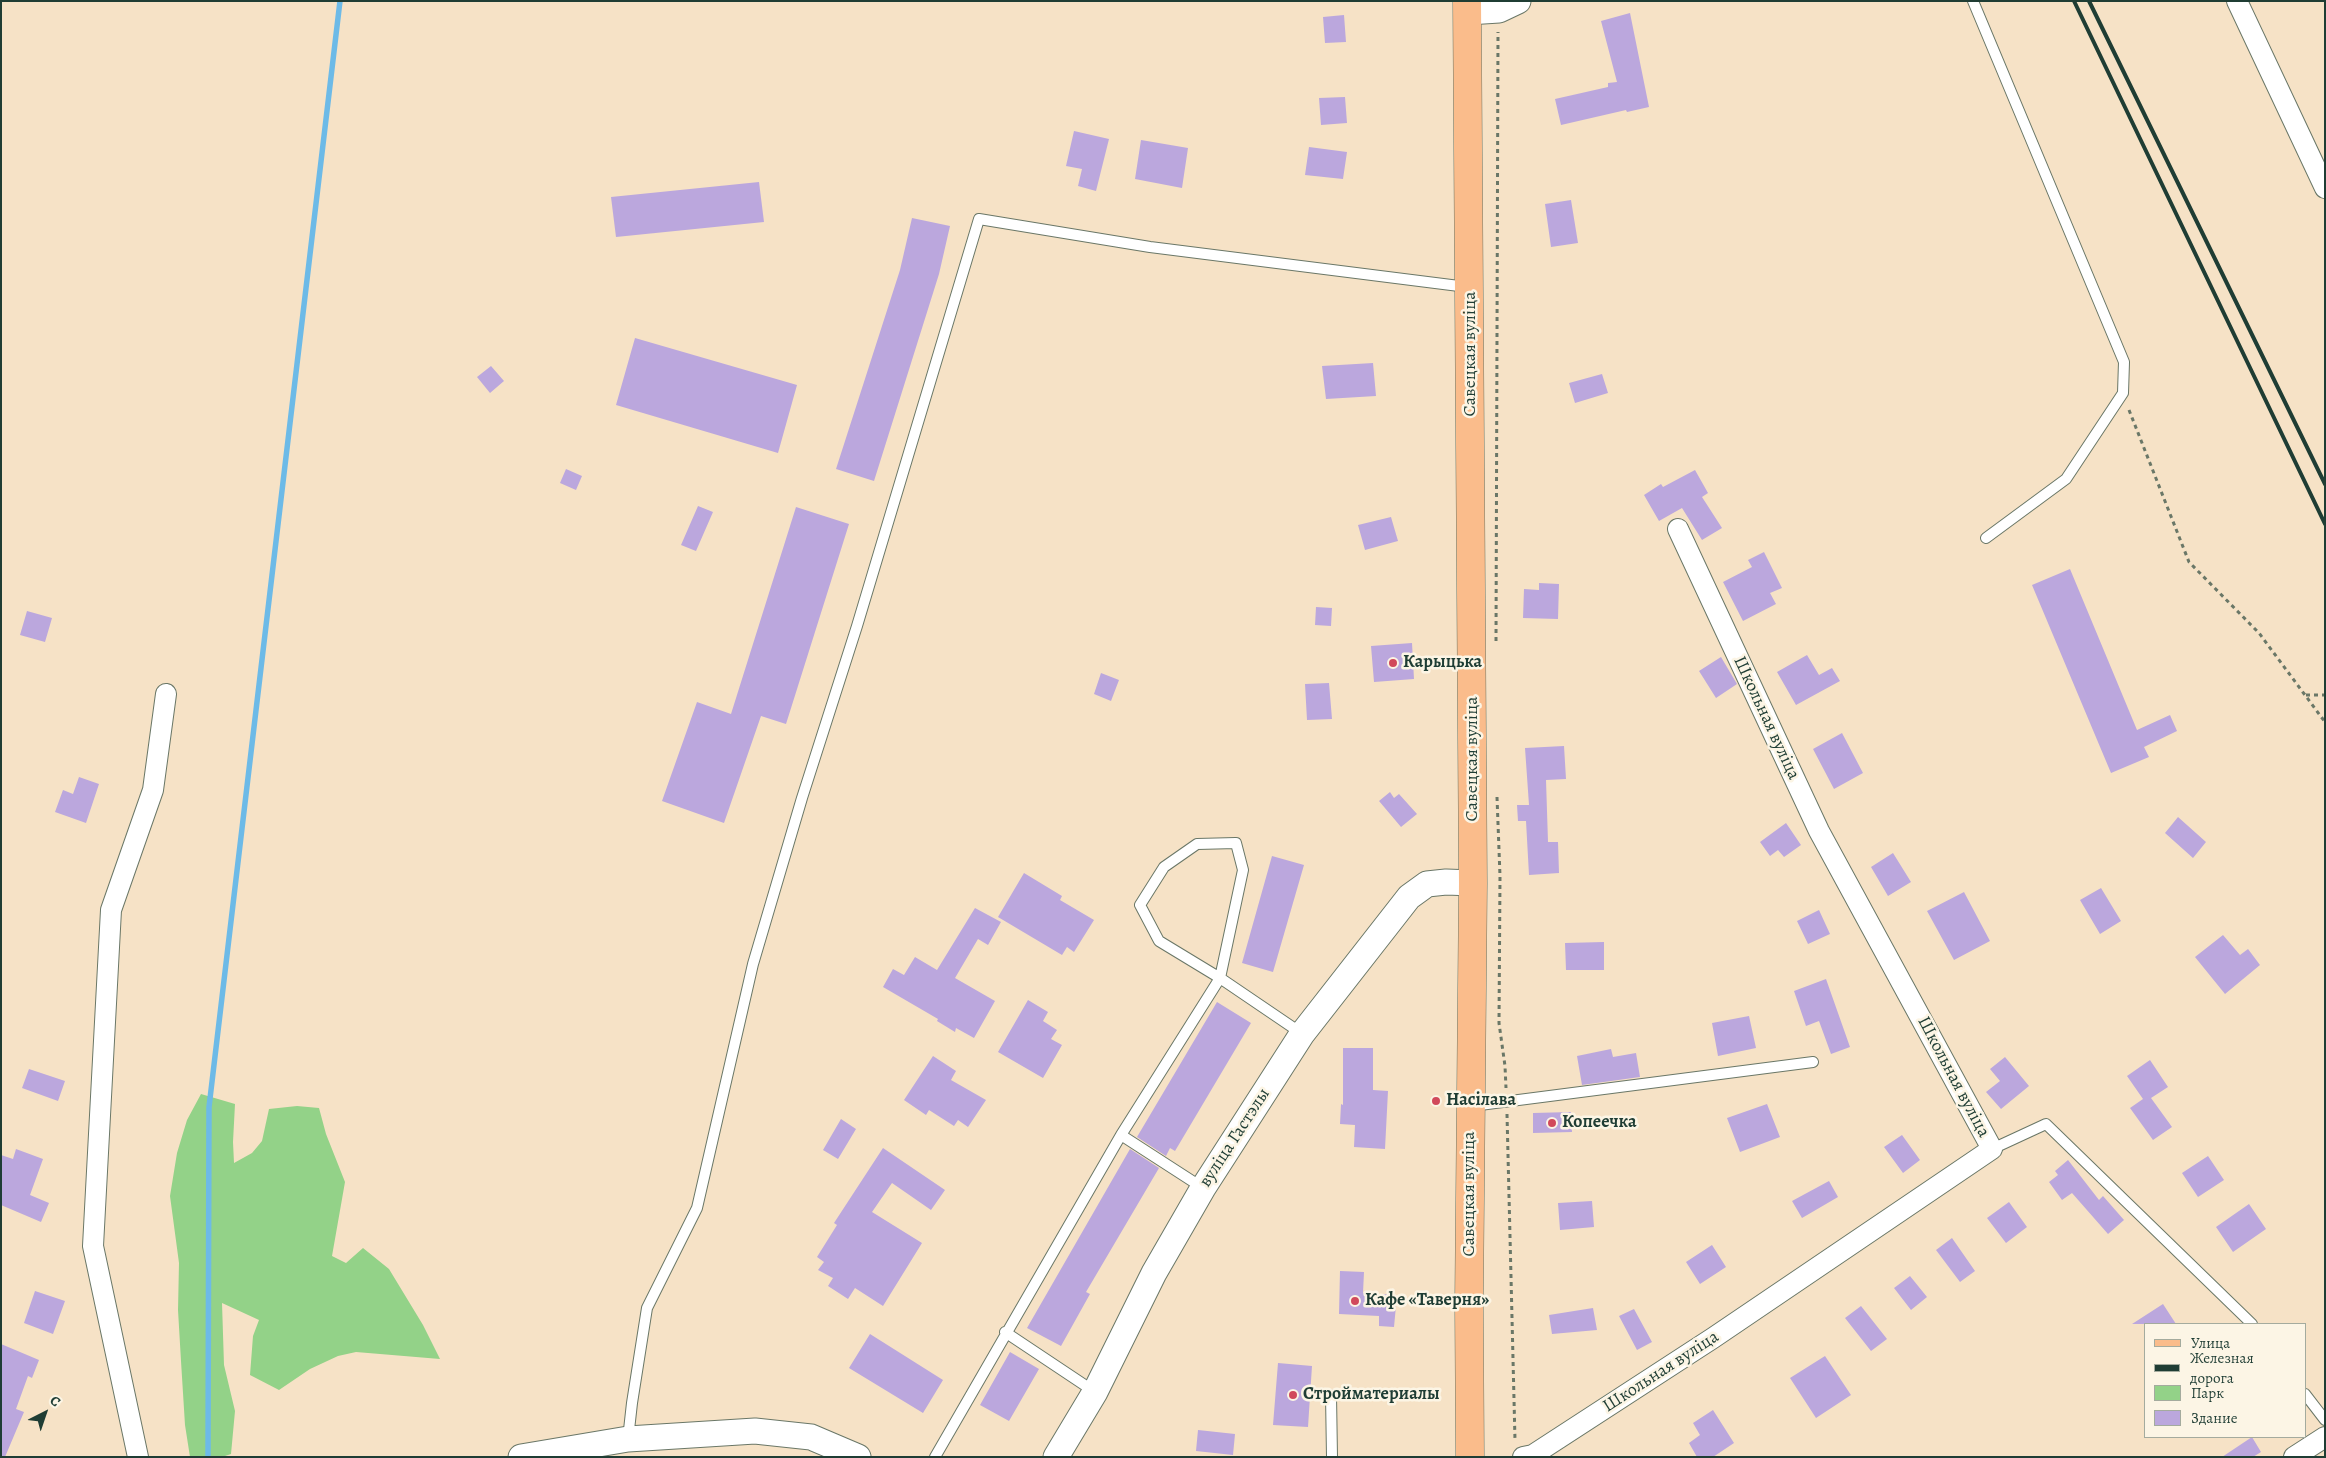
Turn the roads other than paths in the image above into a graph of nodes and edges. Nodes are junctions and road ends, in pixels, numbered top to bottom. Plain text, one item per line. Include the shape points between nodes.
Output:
1 (1973, 1) edge
2 (2237, 1) edge
3 (1508, 5) edge
4 (1468, 6) edge
5 (2325, 188) edge
6 (1470, 288) junction
7 (1678, 529) dead end
8 (1986, 538) dead end
9 (166, 694) dead end
10 (1473, 883) junction
11 (1220, 978) junction
12 (1302, 1034) junction
13 (1812, 1062) dead end
14 (1471, 1106) junction
15 (1121, 1135) junction
16 (1992, 1149) junction
17 (1203, 1188) junction
18 (2251, 1323) edge
19 (1006, 1332) junction
20 (1095, 1392) junction
21 (1331, 1395) dead end
22 (2306, 1395) edge
23 (2325, 1420) edge
24 (2325, 1437) edge
25 (628, 1439) junction
26 (1519, 1452) edge
27 (138, 1457) edge
28 (521, 1457) edge
29 (858, 1457) edge
30 (935, 1457) edge
31 (1056, 1457) edge
32 (1332, 1457) edge
33 (1470, 1457) edge
34 (2294, 1457) edge

1 - 8 lane via 2124,362 2123,393 2066,479
2 - 5 street
3 - 4 street
4 - 6 main road, Савецкая вуліца
6 - 10 main road, Савецкая вуліца
6 - 25 lane via 1150,248 979,219 753,964 697,1208 647,1308
7 - 16 street, Школьная вуліца via 1818,831
9 - 27 street via 153,790 110,910 93,1246
10 - 12 street, вуліца Гастэлы via 1427,884 1409,897
10 - 14 main road, Савецкая вуліца
11 - 11 lane via 1243,870 1236,843 1197,844 1164,867 1140,904 1159,941
11 - 12 lane
11 - 15 lane
12 - 17 street, вуліца Гастэлы
13 - 14 lane
14 - 33 main road, Савецкая вуліца
15 - 17 lane
15 - 19 lane
16 - 18 lane via 2046,1124
16 - 26 street, Школьная вуліца via 1533,1455
17 - 20 street, вуліца Гастэлы via 1154,1273
19 - 20 lane
19 - 30 lane
20 - 31 street, вуліца Гастэлы
21 - 32 lane
22 - 23 lane
24 - 34 street
25 - 28 street
25 - 29 street via 755,1431 811,1437

